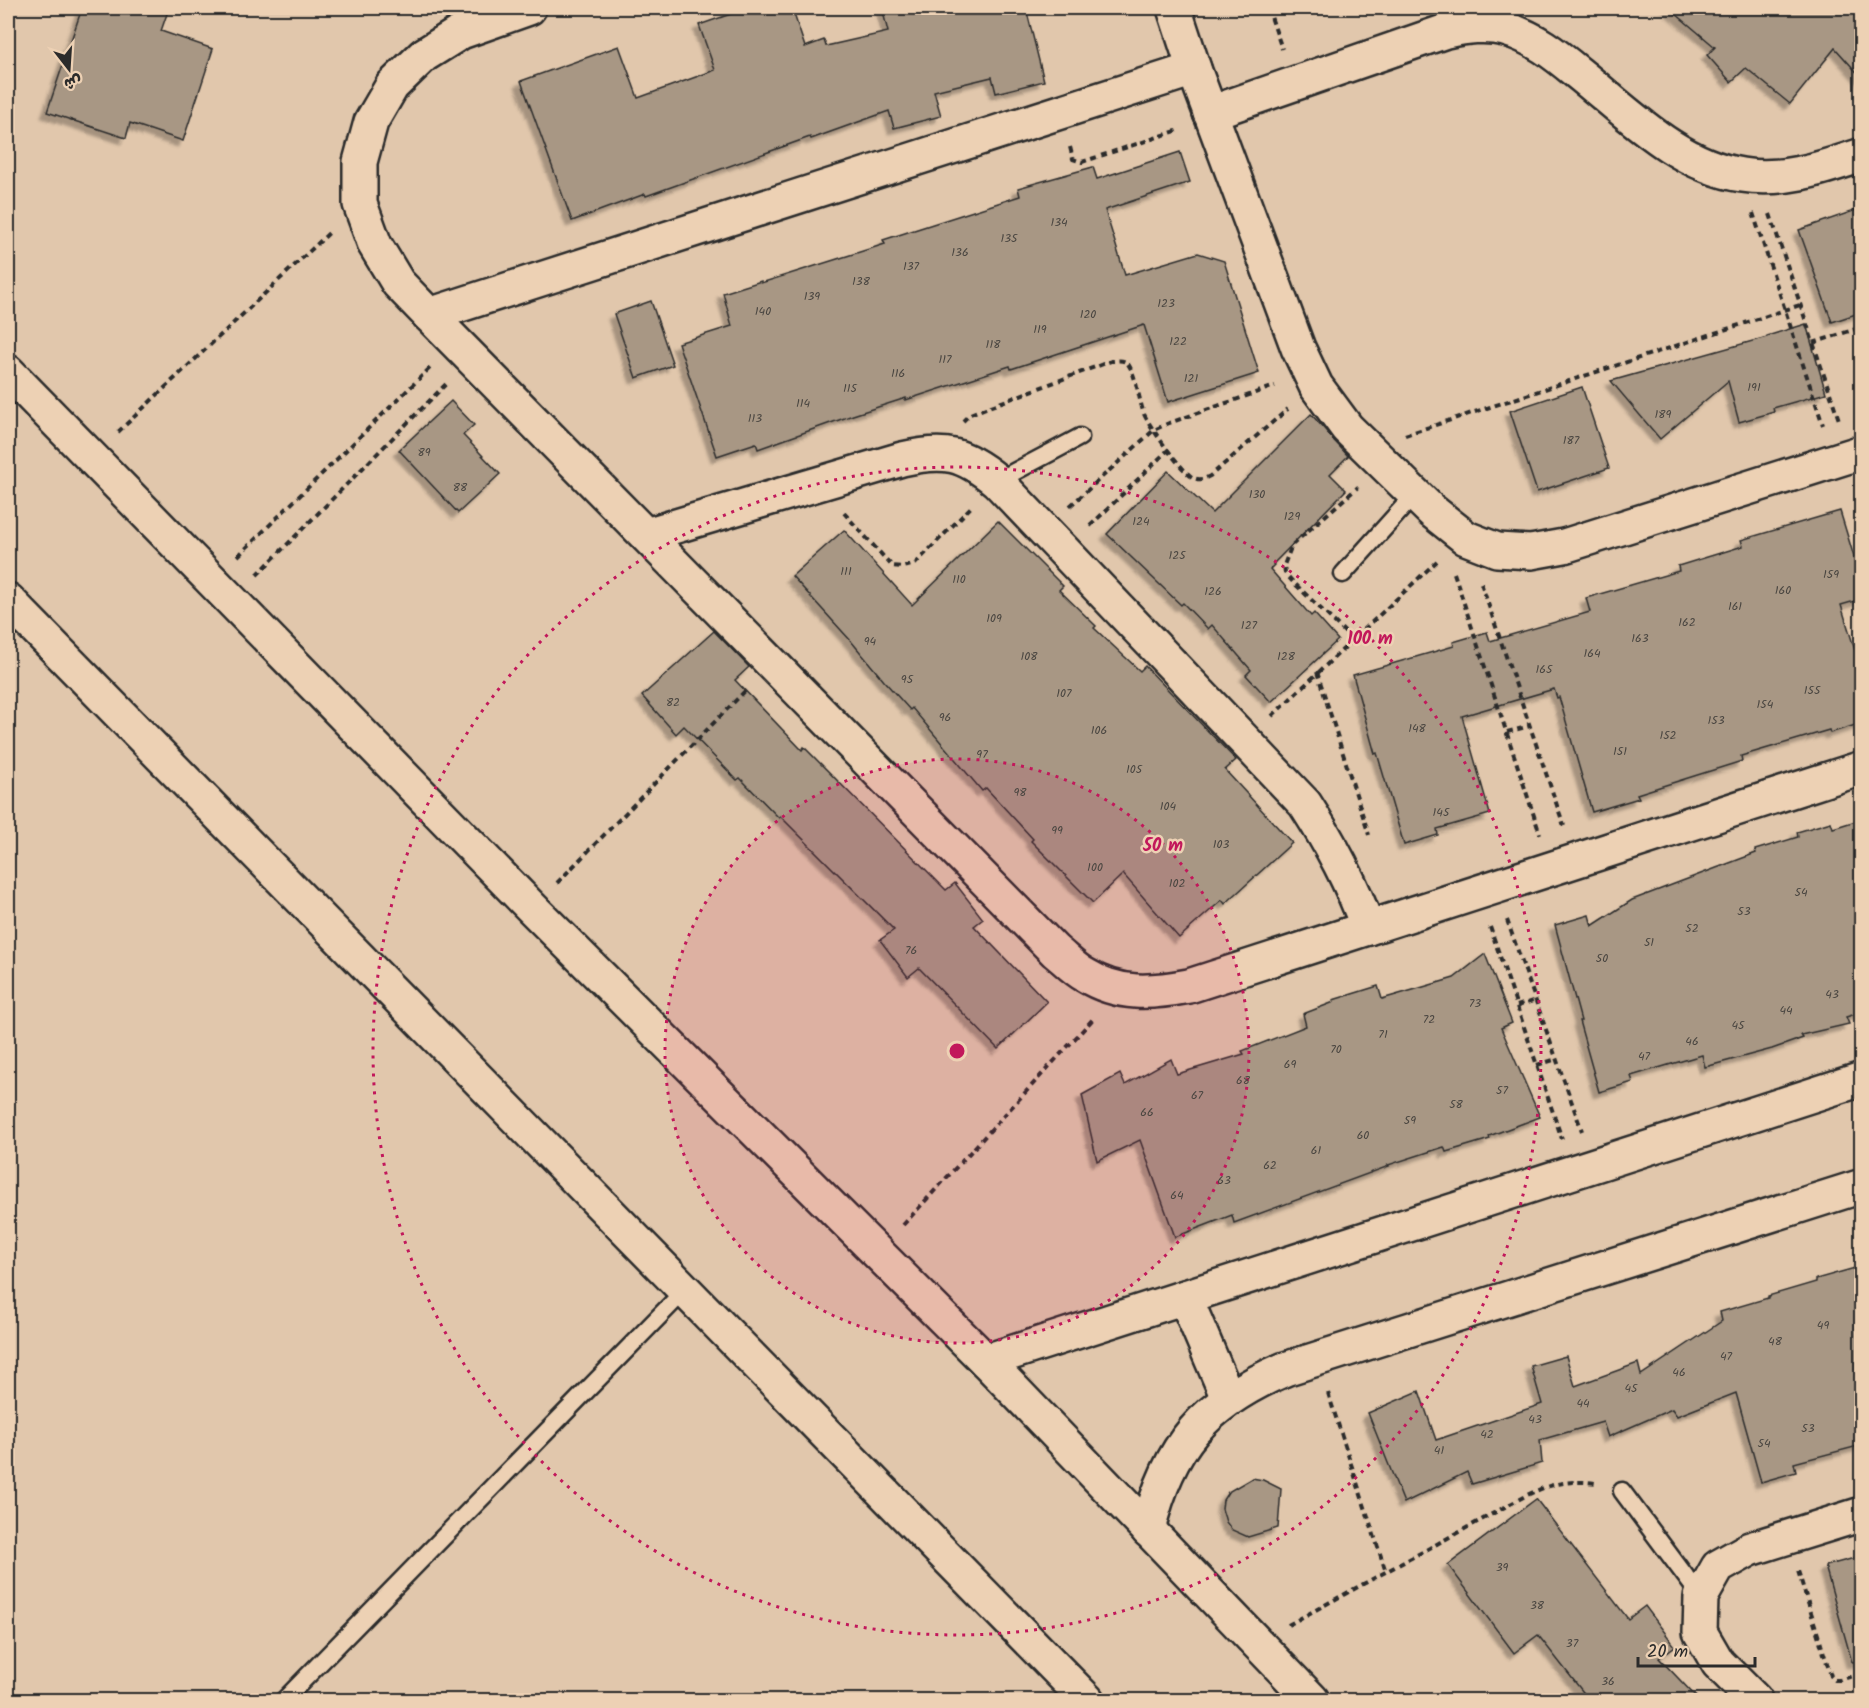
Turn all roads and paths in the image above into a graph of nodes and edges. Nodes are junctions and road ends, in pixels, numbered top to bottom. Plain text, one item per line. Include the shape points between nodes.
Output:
1 (529, 8) edge
2 (1174, 8) edge
3 (1268, 8) edge
4 (1194, 69) junction
5 (1294, 84) junction
6 (1058, 113) junction
7 (1213, 119) junction
8 (1862, 155) edge
9 (1749, 176) junction
10 (360, 204) junction
11 (1800, 305) junction
12 (1785, 309) junction
13 (429, 315) junction
14 (1862, 327) edge
15 (1813, 343) junction
16 (464, 350) junction
17 (8, 372) edge
18 (1313, 380) junction
19 (1154, 430) junction
20 (1080, 438) dead end
21 (1365, 448) junction
22 (1169, 449) junction
23 (953, 455) junction
24 (1849, 456) edge
25 (92, 458) junction
26 (997, 481) junction
27 (818, 484) junction
28 (1415, 494) junction
29 (646, 535) junction
30 (1054, 540) junction
31 (1458, 550) junction
32 (1438, 560) dead end
33 (1343, 574) dead end
34 (222, 591) junction
35 (8, 600) edge
36 (773, 663) junction
37 (1317, 672) junction
38 (1530, 726) junction
39 (1507, 732) junction
40 (1245, 741) junction
41 (1862, 768) edge
42 (1371, 840) dead end
43 (1564, 864) junction
44 (1487, 889) junction
45 (532, 908) junction
46 (1368, 928) junction
47 (1120, 990) junction
48 (1536, 1000) junction
49 (1517, 1006) junction
50 (1557, 1059) junction
51 (1538, 1065) junction
52 (1862, 1079) edge
53 (1584, 1168) junction
54 (1862, 1186) edge
55 (878, 1252) junction
56 (684, 1291) junction
57 (1185, 1297) junction
58 (1317, 1360) junction
59 (986, 1361) junction
60 (1228, 1398) junction
61 (1622, 1491) joint
62 (1862, 1514) edge
63 (1148, 1530) junction
64 (1787, 1538) junction
65 (1386, 1572) junction
66 (1701, 1597) junction
67 (1256, 1642) junction
68 (1862, 1673) edge
69 (284, 1701) edge
70 (1087, 1701) edge
71 (1311, 1701) edge
72 (1755, 1701) edge

1 - 10 street via 461,32 424,56 392,86 371,122 365,142 360,162
2 - 4 street
3 - 5 path
4 - 6 street
4 - 7 street
5 - 7 street
5 - 9 street via 1446,31 1472,26 1503,28 1533,39 1681,154 1710,167
6 - 7 path via 1074,159 1082,162
6 - 13 street
7 - 18 street
8 - 9 street via 1790,176
9 - 11 path
9 - 12 path
10 - 13 street via 375,245 398,283
10 - 25 path
11 - 12 path
11 - 15 path
12 - 21 path
12 - 24 path
13 - 16 street
14 - 15 path
15 - 24 path
16 - 29 street
16 - 34 path
16 - 34 path
17 - 25 street
18 - 19 path
18 - 21 street
18 - 22 path via 1203,480 1185,471
19 - 22 path
19 - 23 path via 1128,364 1111,361 970,414 959,426
19 - 30 path
20 - 26 lane
21 - 28 street
22 - 30 path
23 - 26 street via 977,465
23 - 27 street via 927,453
24 - 31 street via 1564,546 1531,552
25 - 34 street
26 - 27 path via 915,564 904,567 886,561
26 - 30 street
27 - 29 street
28 - 31 street
28 - 33 lane
29 - 36 street
30 - 40 street
31 - 38 path
31 - 39 path
32 - 37 path
34 - 45 street
35 - 56 street
36 - 45 path
36 - 47 street via 1055,951 1085,975
37 - 40 path
37 - 42 path
38 - 39 path
38 - 43 path
39 - 43 path
40 - 46 street via 1305,804 1352,885
41 - 43 street
43 - 44 street
44 - 46 street
44 - 48 path
44 - 49 path
45 - 55 street
46 - 47 street via 1189,986 1155,993
47 - 55 path
48 - 49 path
48 - 50 path
49 - 51 path
50 - 51 path
50 - 53 path
51 - 53 path
52 - 53 street
53 - 57 street
54 - 58 street
55 - 59 street
56 - 69 lane
56 - 70 street
57 - 59 street
57 - 60 street
58 - 60 street via 1285,1369
58 - 65 path
59 - 63 street
60 - 63 street via 1182,1444 1155,1499
61 - 65 path via 1573,1480 1549,1484
61 - 66 lane
62 - 64 street
63 - 67 street
64 - 66 street via 1749,1549 1718,1567
64 - 68 path via 1831,1676 1840,1680
65 - 67 path
66 - 72 street via 1700,1632 1718,1663
67 - 71 street

